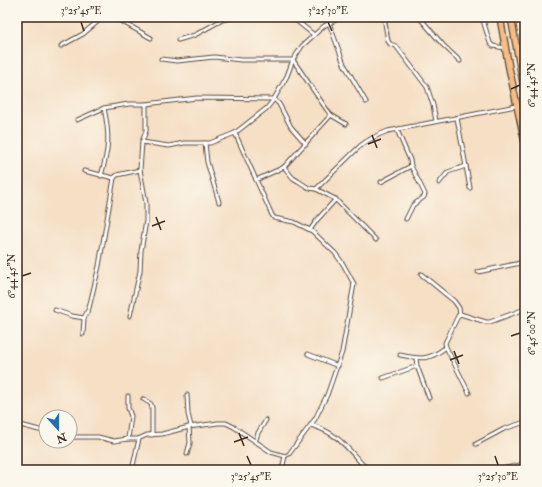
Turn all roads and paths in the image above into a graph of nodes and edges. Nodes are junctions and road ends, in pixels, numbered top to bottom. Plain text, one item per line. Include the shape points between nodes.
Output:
1 (103, 17) edge
2 (114, 17) edge
3 (236, 17) edge
4 (292, 17) edge
5 (341, 17) edge
6 (384, 17) edge
7 (420, 17) edge
8 (482, 17) edge
9 (500, 17) edge
10 (510, 17) edge
11 (329, 23) junction
12 (314, 35) junction
13 (151, 38) dead end
14 (178, 40) dead end
15 (61, 46) dead end
16 (505, 48) junction
17 (162, 59) dead end
18 (293, 60) junction
19 (460, 60) dead end
20 (525, 94) edge
21 (274, 99) junction
22 (366, 102) dead end
23 (146, 104) junction
24 (516, 106) junction
25 (104, 108) junction
26 (331, 115) junction
27 (457, 118) junction
28 (77, 120) dead end
29 (436, 122) junction
30 (346, 124) dead end
31 (397, 130) junction
32 (235, 133) junction
33 (142, 142) junction
34 (205, 143) junction
35 (525, 143) edge
36 (306, 144) junction
37 (411, 166) junction
38 (466, 166) junction
39 (284, 167) junction
40 (140, 170) junction
41 (84, 171) dead end
42 (101, 176) junction
43 (114, 178) junction
44 (256, 180) junction
45 (381, 182) dead end
46 (439, 183) dead end
47 (470, 188) dead end
48 (316, 189) junction
49 (336, 200) junction
50 (219, 202) dead end
51 (406, 219) dead end
52 (310, 230) junction
53 (376, 240) dead end
54 (525, 262) edge
55 (478, 272) dead end
56 (421, 274) dead end
57 (525, 309) edge
58 (55, 310) dead end
59 (460, 314) junction
60 (130, 316) dead end
61 (84, 318) junction
62 (83, 334) dead end
63 (446, 347) junction
64 (308, 354) dead end
65 (400, 355) dead end
66 (416, 358) junction
67 (338, 366) junction
68 (417, 366) junction
69 (383, 378) dead end
70 (469, 393) dead end
71 (187, 395) dead end
72 (128, 396) dead end
73 (429, 398) dead end
74 (143, 399) dead end
75 (266, 420) dead end
76 (525, 422) edge
77 (17, 424) edge
78 (311, 425) junction
79 (190, 426) junction
80 (38, 430) edge
81 (152, 435) junction
82 (78, 437) edge
83 (128, 439) junction
84 (139, 439) junction
85 (255, 442) junction
86 (476, 444) dead end
87 (187, 454) dead end
88 (285, 456) junction
89 (525, 464) edge
90 (132, 470) edge
91 (282, 470) edge
92 (390, 470) edge
93 (496, 470) edge

1 - 15 street via 82,34
2 - 13 street
3 - 14 street via 222,20 194,35
4 - 12 street
5 - 11 street
6 - 29 street via 388,41 396,46 427,87
7 - 19 street
8 - 16 street via 490,43
9 - 16 highway
10 - 20 highway
11 - 12 street
11 - 22 street via 344,64
12 - 18 street via 302,46
16 - 24 highway
17 - 18 street
18 - 21 street
18 - 26 street
21 - 23 street via 197,98
21 - 32 street via 267,108
21 - 36 street
23 - 25 street
23 - 33 street via 146,131
24 - 27 street
24 - 35 highway
25 - 28 street
25 - 42 street via 109,142
26 - 30 street
26 - 36 street
27 - 29 street
27 - 38 street
29 - 31 street
31 - 37 street
31 - 48 street via 368,140
32 - 34 street via 218,141
32 - 44 street
33 - 34 street via 169,146
33 - 40 street
34 - 50 street via 207,162
36 - 39 street
37 - 45 street
37 - 51 street via 425,194 413,205
38 - 46 street via 448,172
38 - 47 street
39 - 44 street
39 - 48 street via 293,178 309,188
40 - 43 street via 117,174
40 - 60 street via 146,203 146,221 140,271
41 - 42 street
42 - 43 street
43 - 61 street via 99,266 89,308
44 - 52 street via 274,218 294,222
48 - 49 street
49 - 52 street
49 - 53 street
52 - 67 street via 335,253 354,284
54 - 55 street
56 - 59 street via 454,301
57 - 59 street via 490,322
58 - 61 street
59 - 63 street via 445,343
61 - 62 street
63 - 66 street via 433,357
63 - 70 street
64 - 67 street
65 - 66 street
66 - 68 street
67 - 78 street via 327,395
68 - 69 street
68 - 73 street
71 - 79 street
72 - 83 street via 131,416
74 - 81 street via 152,408
75 - 85 street
76 - 86 street via 504,429
77 - 80 street
78 - 88 street
78 - 92 street via 340,440 366,467
79 - 81 street
79 - 85 street via 226,424 245,433
79 - 87 street
81 - 84 street
82 - 83 street via 98,437 114,441
83 - 84 street
84 - 90 street
85 - 88 street via 271,452
88 - 91 street
89 - 93 street

